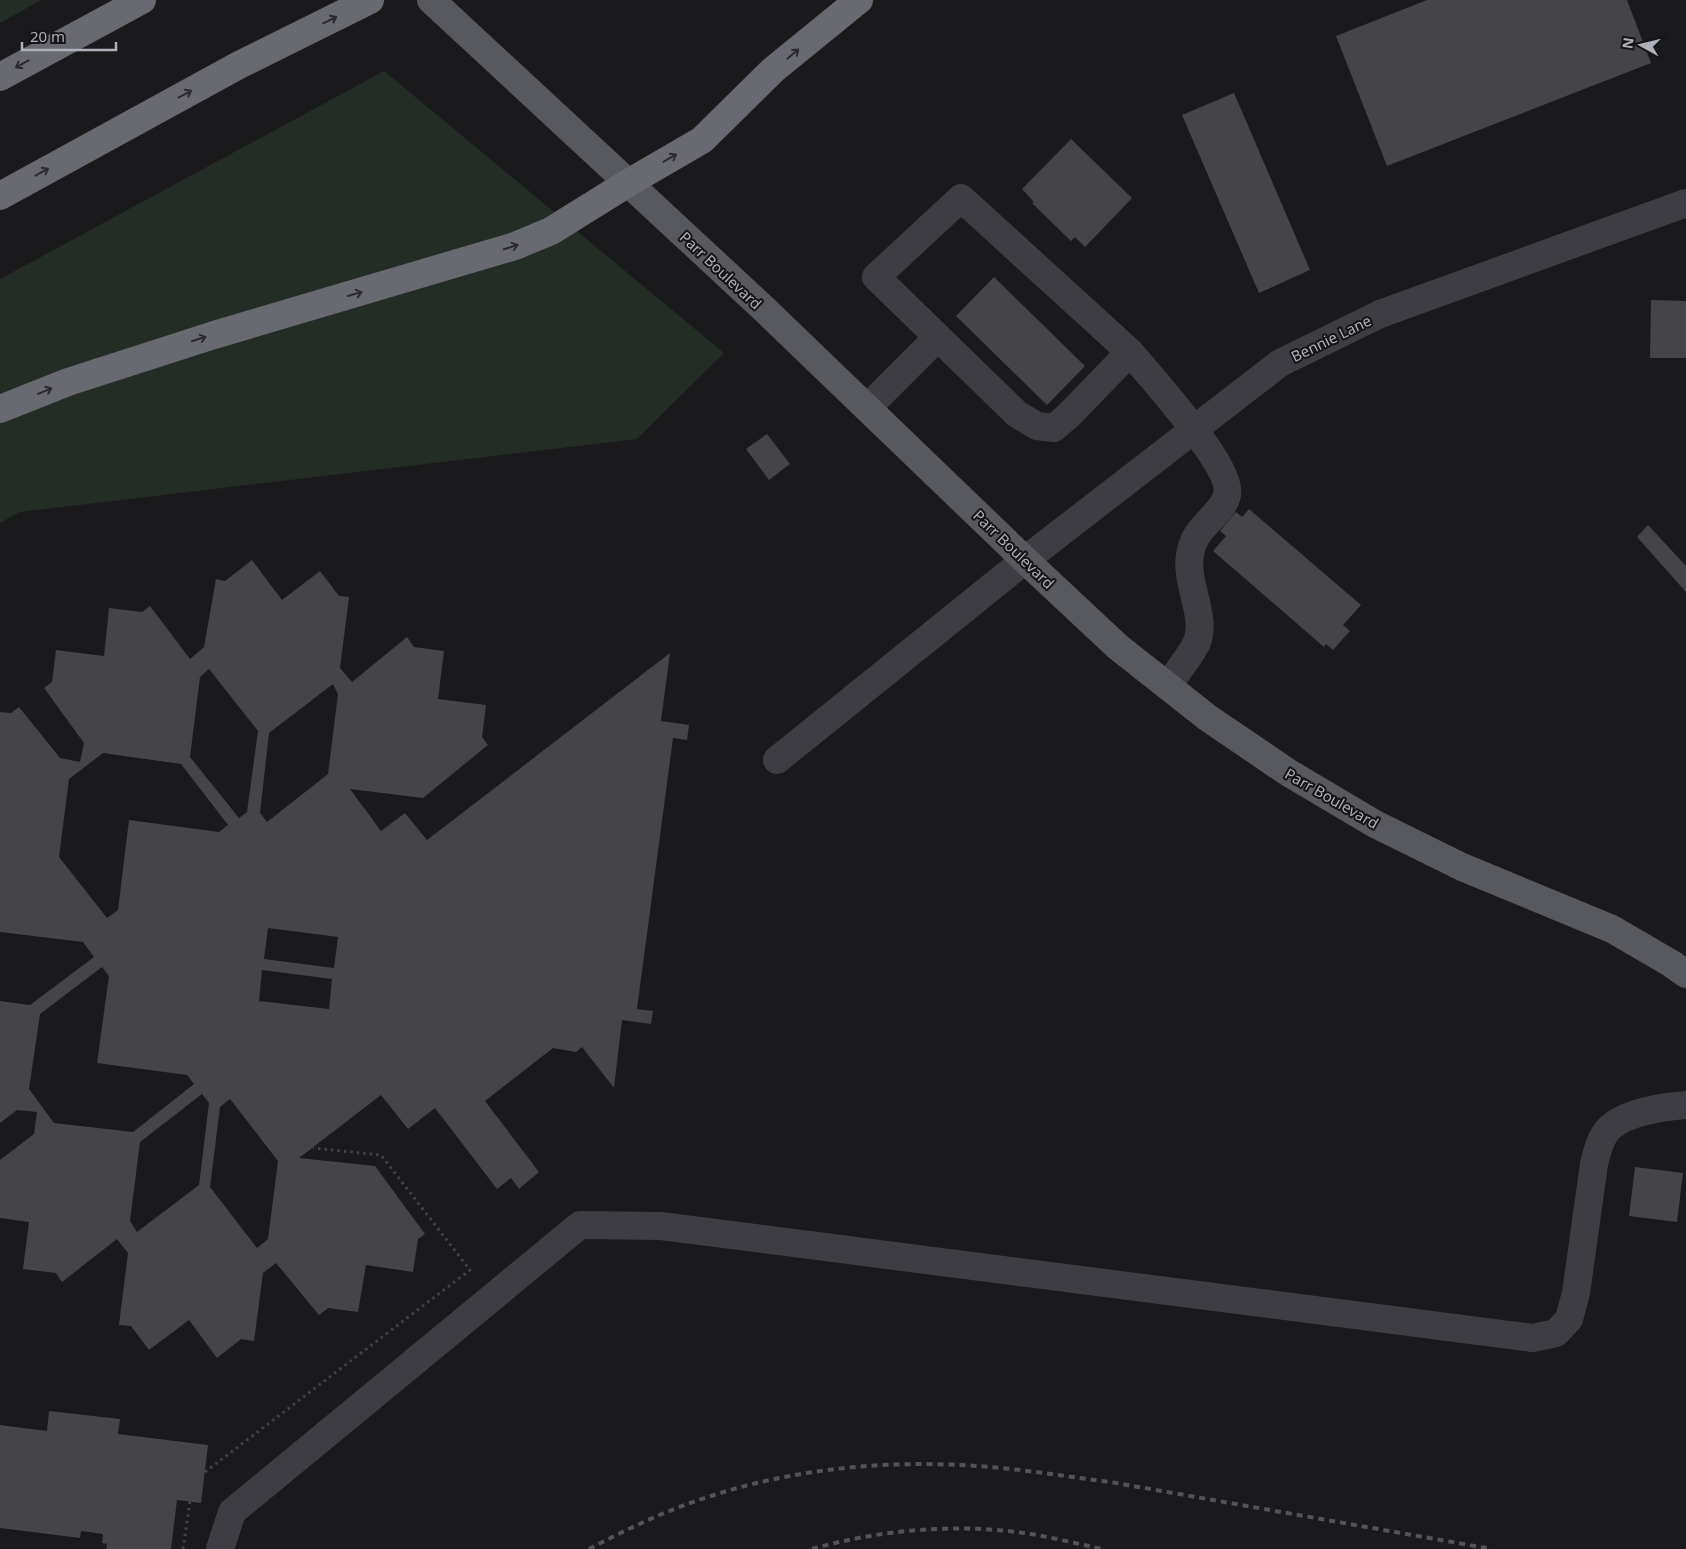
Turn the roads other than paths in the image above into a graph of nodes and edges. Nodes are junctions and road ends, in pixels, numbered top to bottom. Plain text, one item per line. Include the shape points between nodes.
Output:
1 (142, 0) edge
2 (370, 0) edge
3 (431, 0) edge
4 (859, 0) edge
5 (0, 76) edge
6 (628, 183) junction
7 (0, 196) edge
8 (1686, 202) edge
9 (937, 338) junction
10 (1130, 352) junction
11 (867, 408) junction
12 (0, 410) edge
13 (1194, 428) junction
14 (1025, 560) junction
15 (1168, 686) junction
16 (777, 760) dead end
17 (1686, 974) edge
18 (1686, 1105) edge
19 (220, 1549) edge

1 -> 5 highway
7 -> 2 highway via 239,65
3 - 6 main road, Parr Boulevard
6 -> 4 highway via 702,140 773,70
6 - 11 main road, Parr Boulevard
12 -> 6 highway via 68,382 214,334 516,246 551,231
8 - 13 street, Bennie Lane via 1380,314 1280,363
9 - 10 street via 1017,414 1037,426 1054,428
9 - 10 street via 876,277 961,198
9 - 11 street
10 - 13 street
11 - 14 main road, Parr Boulevard
13 - 14 street, Bennie Lane
13 - 15 street via 1222,472 1228,488 1221,506 1197,534 1190,555 1190,578 1200,621 1197,641
14 - 15 main road, Parr Boulevard via 1118,647
14 - 16 street, Bennie Lane
15 - 17 main road, Parr Boulevard via 1208,718 1289,773 1375,824 1462,867 1612,929
18 - 19 street via 1630,1116 1611,1126 1599,1144 1576,1293 1569,1319 1556,1333 1533,1338 661,1226 580,1225 232,1512

